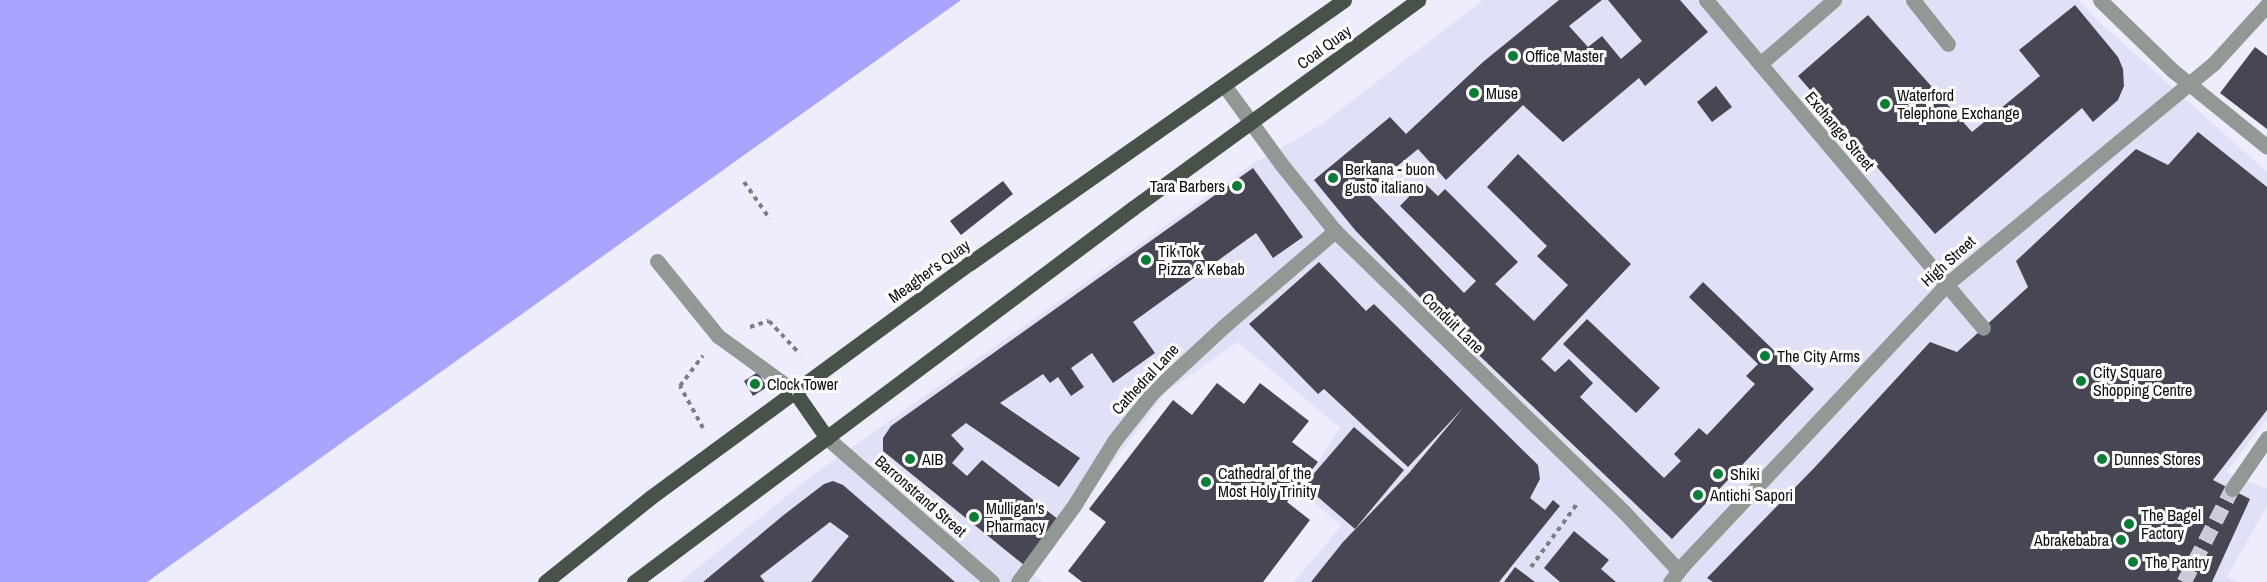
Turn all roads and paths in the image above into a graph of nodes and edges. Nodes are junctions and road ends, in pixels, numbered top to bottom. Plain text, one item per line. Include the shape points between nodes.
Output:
1 (1344, 0) edge
2 (1418, 0) edge
3 (1706, 0) edge
4 (1834, 0) edge
5 (1913, 0) edge
6 (2100, 0) edge
7 (2267, 5) edge
8 (1948, 44) dead end
9 (1760, 64) junction
10 (2188, 84) junction
11 (1224, 85) junction
12 (1250, 123) junction
13 (2267, 147) edge
14 (744, 182) dead end
15 (770, 219) dead end
16 (1335, 231) junction
17 (657, 261) dead end
18 (1947, 284) junction
19 (1983, 328) dead end
20 (718, 336) junction
21 (795, 392) junction
22 (705, 433) dead end
23 (827, 438) junction
24 (2267, 438) edge
25 (1594, 482) junction
26 (2232, 489) tunnel mouth
27 (1531, 567) dead end
28 (1674, 576) edge
29 (545, 582) edge
30 (634, 582) edge
31 (992, 582) edge
32 (1018, 582) edge

1 - 11 main road, Meagher's Quay
2 - 12 main road, Coal Quay
3 - 9 street, Exchange Street
4 - 9 street
5 - 8 street
6 - 10 street
7 - 10 street, High Street
9 - 18 street, Exchange Street
10 - 13 street
10 - 18 street, High Street
11 - 12 street, Conduit Lane
11 - 21 main road, Meagher's Quay via 970,263
12 - 16 street, Conduit Lane
12 - 23 main road
14 - 15 path
16 - 25 street, Conduit Lane
16 - 32 street, Cathedral Lane via 1153,392 1114,441 1075,504
17 - 20 street
18 - 19 street, Exchange Street
18 - 28 street, High Street
20 - 21 street
20 - 22 path via 680,386
21 - 23 main road
21 - 29 main road, Meagher's Quay
23 - 30 main road
23 - 31 street, Barronstrand Street
24 - 26 street
25 - 27 path
25 - 28 street, Conduit Lane

